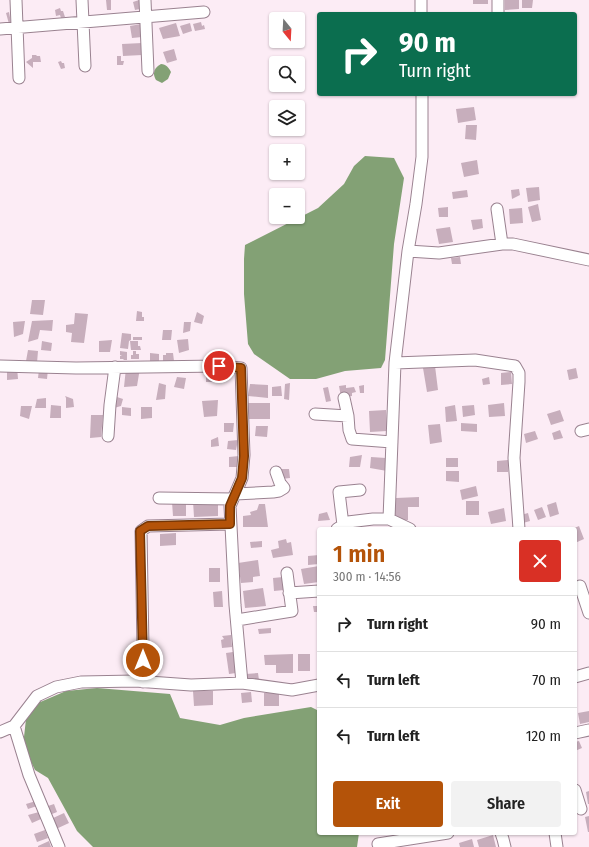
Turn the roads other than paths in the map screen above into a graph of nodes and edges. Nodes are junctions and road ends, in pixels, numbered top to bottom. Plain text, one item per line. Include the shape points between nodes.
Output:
1 (16, 0) edge
2 (82, 0) edge
3 (145, 0) edge
4 (421, 0) edge
5 (498, 0) edge
6 (204, 12) dead end
7 (421, 12) edge
8 (498, 12) edge
9 (146, 16) junction
10 (82, 22) junction
11 (17, 27) junction
12 (0, 29) edge
13 (85, 66) dead end
14 (148, 71) dead end
15 (19, 78) dead end
16 (422, 96) edge
17 (497, 209) dead end
18 (502, 244) junction
19 (408, 251) junction
20 (589, 260) edge
21 (395, 363) junction
22 (0, 366) edge
23 (116, 367) junction
24 (344, 398) dead end
25 (315, 414) dead end
26 (348, 416) junction
27 (108, 436) dead end
28 (392, 442) junction
29 (276, 472) dead end
30 (360, 490) dead end
31 (234, 496) junction
32 (159, 498) dead end
33 (389, 519) junction
34 (230, 524) junction
35 (340, 527) edge
36 (406, 527) edge
37 (519, 527) edge
38 (287, 573) dead end
39 (581, 585) edge
40 (317, 591) edge
41 (289, 593) junction
42 (589, 613) edge
43 (237, 620) junction
44 (589, 673) edge
45 (577, 676) edge
46 (143, 682) junction
47 (242, 683) junction
48 (317, 685) edge
49 (14, 726) junction
50 (589, 730) edge
51 (0, 732) edge
52 (577, 733) edge
53 (577, 795) edge
54 (582, 808) edge
55 (430, 835) edge
56 (502, 835) edge
57 (555, 835) edge
58 (378, 841) edge
59 (59, 847) edge
60 (505, 847) edge
61 (557, 847) edge

1 - 11 street
2 - 10 street
3 - 9 street
4 - 7 street
5 - 8 street
6 - 9 street
9 - 10 street
9 - 14 street
10 - 11 street
10 - 13 street
11 - 12 street
11 - 15 street
16 - 19 street via 422,157
17 - 18 street
18 - 19 street via 439,253
18 - 20 street
19 - 21 street
21 - 28 street
21 - 37 street via 475,360 515,366 519,372 514,458
22 - 23 street
23 - 27 street
23 - 31 street via 241,368 244,456 242,478
24 - 26 street
25 - 26 street
26 - 28 street via 352,439
28 - 33 street
29 - 31 street via 284,488 279,491
30 - 35 street via 339,492
31 - 32 street
31 - 34 street via 230,506
33 - 35 street via 348,522
33 - 36 street
34 - 43 street
34 - 46 street via 148,526 140,531
38 - 41 street
39 - 42 street
40 - 41 street
41 - 43 street via 292,611
43 - 47 street
44 - 45 street
46 - 47 street via 191,686
46 - 49 street via 81,682 56,687 37,696
47 - 48 street via 292,690
49 - 51 street
49 - 59 street via 29,775
50 - 52 street
53 - 54 street
55 - 58 street
56 - 60 street
57 - 61 street

